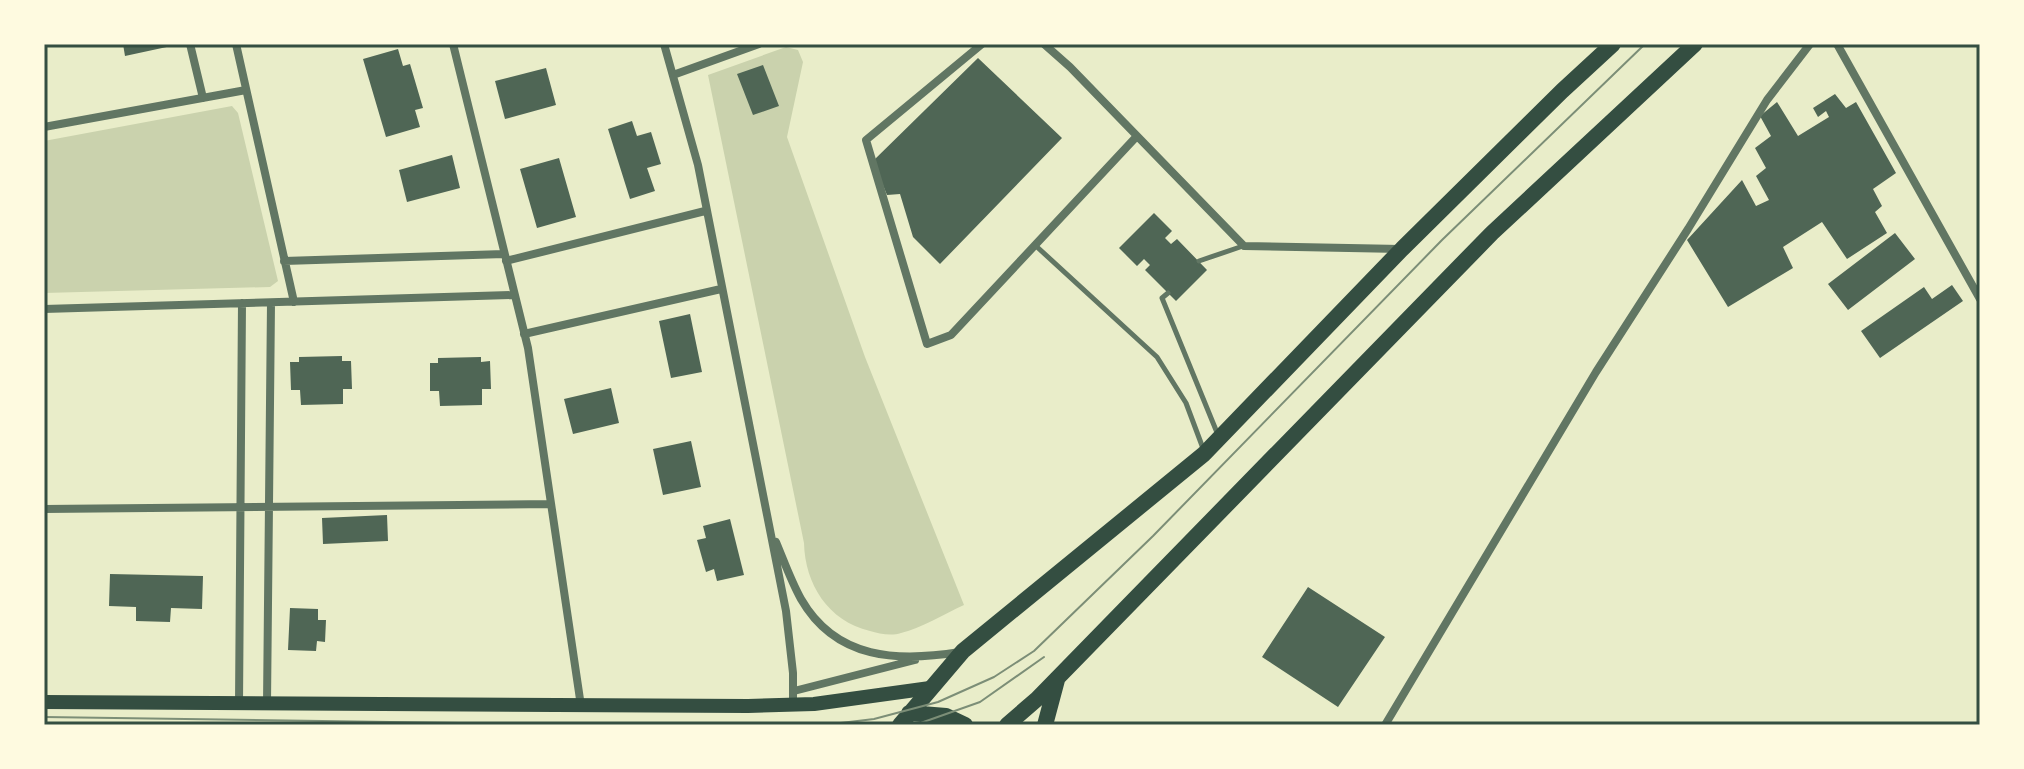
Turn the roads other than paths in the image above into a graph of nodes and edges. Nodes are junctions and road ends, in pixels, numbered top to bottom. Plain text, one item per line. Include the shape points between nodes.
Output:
1 (190, 44) edge
2 (236, 44) edge
3 (453, 44) edge
4 (664, 44) edge
5 (759, 44) edge
6 (982, 44) edge
7 (1044, 44) edge
8 (1613, 44) edge
9 (1695, 44) edge
10 (1810, 44) edge
11 (1837, 44) edge
12 (673, 75) junction
13 (246, 90) junction
14 (203, 98) junction
15 (44, 127) edge
16 (1137, 136) junction
17 (705, 211) junction
18 (1035, 245) junction
19 (1244, 246) junction
20 (1402, 249) junction
21 (505, 257) junction
22 (284, 261) junction
23 (1199, 261) dead end
24 (721, 289) junction
25 (1168, 293) dead end
26 (514, 295) junction
27 (1980, 299) edge
28 (294, 302) junction
29 (242, 303) junction
30 (271, 303) junction
31 (44, 309) edge
32 (524, 334) junction
33 (1219, 439) junction
34 (1204, 454) junction
35 (551, 504) junction
36 (269, 506) junction
37 (241, 507) junction
38 (44, 509) edge
39 (769, 527) junction
40 (963, 651) junction
41 (924, 658) junction
42 (1058, 677) junction
43 (930, 688) junction
44 (793, 698) junction
45 (44, 702) edge
46 (239, 704) junction
47 (267, 704) junction
48 (581, 706) junction
49 (904, 719) edge
50 (965, 725) edge
51 (1007, 725) edge
52 (1045, 725) edge
53 (1385, 725) edge

1 - 14 street
2 - 13 street
3 - 21 street
4 - 12 street
5 - 12 street
6 - 18 street via 866,140 927,344 951,335
7 - 16 street
8 - 20 highway
9 - 42 highway via 1492,233
10 - 53 street via 1767,100 1596,372
11 - 27 street
12 - 17 street
13 - 14 street
13 - 22 street
14 - 15 street
16 - 18 street
16 - 19 street
17 - 21 street
17 - 24 street
18 - 34 lane via 1157,357 1186,403
19 - 20 street
19 - 23 lane
20 - 33 highway
21 - 22 street
21 - 26 street
22 - 28 street
24 - 32 street
24 - 39 street
25 - 33 lane via 1162,298
26 - 28 street
26 - 32 street
28 - 30 street
29 - 30 street
29 - 31 street
29 - 37 street
30 - 36 street
32 - 35 street
33 - 34 highway
34 - 40 highway
35 - 36 street
35 - 48 street
36 - 37 street
36 - 47 street
37 - 38 street
37 - 46 street
39 - 41 street via 800,597 822,625 872,655
39 - 44 street via 786,611
40 - 41 street
40 - 43 highway
41 - 44 street
42 - 51 highway
42 - 52 highway
43 - 44 main road via 852,700
43 - 49 highway
44 - 48 main road
45 - 46 main road
46 - 47 main road
47 - 48 main road
49 - 50 highway via 946,716

